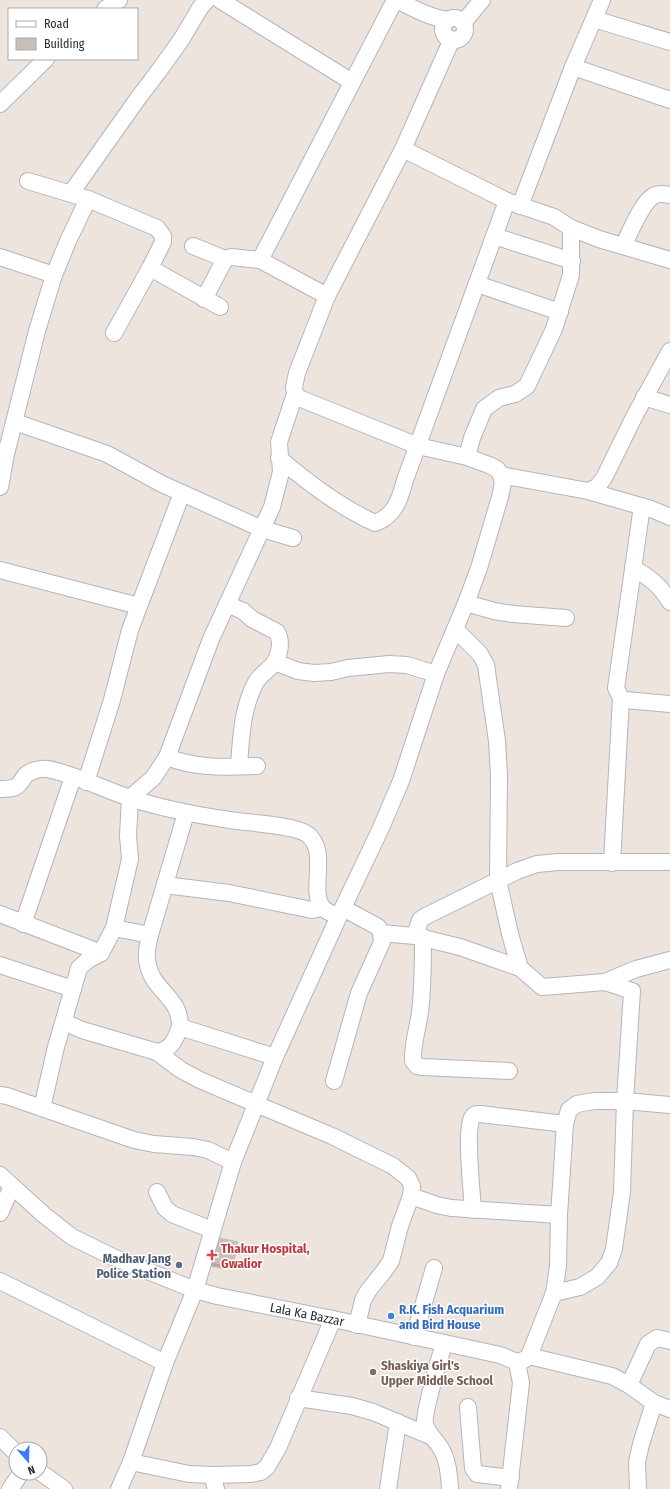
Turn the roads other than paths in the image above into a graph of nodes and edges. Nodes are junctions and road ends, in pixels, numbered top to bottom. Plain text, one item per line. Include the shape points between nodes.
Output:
1 (119, 0) edge
2 (207, 0) edge
3 (220, 0) edge
4 (396, 0) edge
5 (468, 0) edge
6 (482, 0) edge
7 (602, 0) edge
8 (107, 8) edge
9 (594, 19) junction
10 (455, 21) junction
11 (670, 42) edge
12 (45, 60) edge
13 (573, 67) junction
14 (352, 82) junction
15 (669, 95) edge
16 (0, 104) edge
17 (402, 148) junction
18 (28, 181) dead end
19 (71, 193) junction
20 (670, 195) edge
21 (88, 199) junction
22 (514, 204) junction
23 (571, 228) junction
24 (494, 236) junction
25 (193, 246) dead end
26 (623, 246) junction
27 (0, 257) edge
28 (226, 259) junction
29 (260, 260) junction
30 (670, 260) edge
31 (572, 261) junction
32 (150, 268) junction
33 (54, 275) junction
34 (477, 284) junction
35 (326, 296) junction
36 (204, 299) junction
37 (220, 307) dead end
38 (560, 312) junction
39 (114, 333) dead end
40 (670, 351) edge
41 (295, 394) junction
42 (644, 398) junction
43 (670, 405) edge
44 (15, 422) junction
45 (418, 446) junction
46 (279, 458) junction
47 (467, 458) junction
48 (501, 475) junction
49 (0, 487) edge
50 (588, 491) junction
51 (182, 493) junction
52 (642, 506) junction
53 (670, 517) edge
54 (262, 529) junction
55 (293, 538) dead end
56 (633, 568) junction
57 (0, 570) edge
58 (670, 602) edge
59 (466, 603) junction
60 (227, 604) junction
61 (139, 606) junction
62 (566, 618) dead end
63 (455, 629) junction
64 (274, 662) junction
65 (436, 674) junction
66 (621, 698) junction
67 (670, 704) edge
68 (168, 757) junction
69 (239, 766) junction
70 (257, 766) dead end
71 (79, 779) junction
72 (0, 789) edge
73 (130, 798) junction
74 (186, 813) junction
75 (670, 862) edge
76 (612, 863) junction
77 (498, 880) junction
78 (165, 885) junction
79 (323, 908) junction
80 (341, 912) junction
81 (0, 914) edge
82 (23, 924) junction
83 (114, 928) junction
84 (381, 933) junction
85 (150, 935) junction
86 (419, 936) junction
87 (101, 953) junction
88 (670, 960) edge
89 (0, 965) edge
90 (520, 968) junction
91 (605, 982) junction
92 (73, 989) junction
93 (64, 1022) junction
94 (180, 1027) junction
95 (157, 1052) junction
96 (275, 1057) junction
97 (509, 1071) dead end
98 (334, 1081) dead end
99 (0, 1095) edge
100 (625, 1101) junction
101 (256, 1104) junction
102 (670, 1105) edge
103 (42, 1108) junction
104 (565, 1124) junction
105 (233, 1162) junction
106 (0, 1175) edge
107 (12, 1186) junction
108 (157, 1192) dead end
109 (411, 1196) junction
110 (474, 1210) junction
111 (0, 1213) edge
112 (559, 1215) junction
113 (212, 1230) junction
114 (434, 1268) dead end
115 (0, 1281) edge
116 (195, 1290) junction
117 (554, 1293) junction
118 (334, 1319) junction
119 (357, 1325) junction
120 (414, 1337) junction
121 (670, 1341) edge
122 (444, 1343) junction
123 (523, 1359) junction
124 (165, 1363) junction
125 (629, 1385) junction
126 (298, 1398) junction
127 (654, 1403) junction
128 (468, 1407) dead end
129 (670, 1409) edge
130 (398, 1422) junction
131 (430, 1436) junction
132 (0, 1437) edge
133 (8, 1445) edge
134 (131, 1462) junction
135 (48, 1478) edge
136 (214, 1482) edge
137 (510, 1483) edge
138 (64, 1489) edge
139 (120, 1489) edge
140 (388, 1489) edge
141 (450, 1489) edge
142 (638, 1489) edge

1 - 8 street
2 - 19 street
3 - 14 street
4 - 10 street via 428,16
4 - 14 street
5 - 10 street
6 - 10 street
7 - 9 street
9 - 11 street
9 - 13 street
10 - 17 street via 465,30 461,36 452,39
12 - 16 street
13 - 15 street
13 - 22 street
14 - 29 street
17 - 22 street
17 - 35 street
18 - 19 street
19 - 21 street
20 - 26 street via 653,195 645,203
21 - 32 street via 160,231 163,242
21 - 33 street
22 - 23 street via 554,216
22 - 24 street
23 - 26 street
23 - 31 street
24 - 31 street
24 - 34 street
25 - 28 street
26 - 30 street
27 - 33 street
28 - 29 street via 231,257
28 - 36 street
29 - 35 street
31 - 38 street via 571,275
32 - 36 street
32 - 39 street
33 - 44 street via 37,331
34 - 38 street
34 - 45 street
35 - 41 street via 297,373
36 - 37 street
38 - 47 street via 526,386 516,394 499,398 484,408
40 - 42 street
41 - 45 street via 299,398
41 - 46 street via 281,432
42 - 43 street
42 - 50 street via 604,478 597,487
44 - 49 street
44 - 51 street via 107,454
45 - 46 street via 404,480 400,498 392,513 375,523 323,493
45 - 47 street
46 - 54 street via 281,472 277,489
47 - 48 street via 489,464
48 - 50 street
48 - 59 street via 503,483 500,497
50 - 52 street
51 - 54 street
51 - 61 street
52 - 53 street
52 - 56 street
54 - 55 street
54 - 60 street
56 - 58 street via 653,580
56 - 66 street via 616,688
57 - 61 street
59 - 62 street via 512,614
59 - 63 street
60 - 64 street via 277,632 280,642
60 - 68 street via 210,639
61 - 71 street via 130,630 112,700
63 - 65 street
63 - 77 street via 480,654 486,665 497,741 499,775
64 - 65 street via 298,671 314,673 389,664 407,665
64 - 69 street via 257,681 247,704
65 - 80 street via 401,781
66 - 67 street
66 - 76 street
68 - 69 street via 202,766
68 - 73 street via 153,778
69 - 70 street
71 - 72 street via 46,769 26,775 16,787
71 - 73 street
71 - 82 street
73 - 74 street
73 - 83 street via 130,859
74 - 78 street
74 - 79 street via 305,832 313,839 317,850 318,896
75 - 76 street
76 - 77 street via 537,864
77 - 86 street via 420,920
77 - 90 street
78 - 79 street via 229,893 312,910
78 - 85 street
79 - 80 street
80 - 84 street via 373,923
80 - 96 street
81 - 82 street
82 - 87 street
83 - 85 street
83 - 87 street
84 - 86 street
84 - 98 street via 382,942 359,993
85 - 94 street via 147,952 149,969 161,990 176,1008
86 - 90 street
86 - 97 street via 422,983 413,1061 423,1067
87 - 92 street via 79,968
88 - 91 street via 636,969
89 - 92 street
90 - 91 street via 542,987
91 - 100 street via 632,991
92 - 93 street
93 - 95 street via 82,1030
93 - 103 street
94 - 95 street via 171,1045
94 - 96 street
95 - 101 street via 181,1070
96 - 101 street
99 - 103 street
100 - 102 street
100 - 104 street via 577,1104 570,1110
100 - 117 street via 622,1192 614,1249 609,1263 597,1277 580,1286
101 - 105 street
101 - 109 street via 337,1138 394,1166 408,1178 412,1186
103 - 105 street via 134,1140 208,1150
104 - 110 street via 475,1114 471,1122 470,1150
104 - 112 street
105 - 113 street
106 - 107 street, Lala Ka Bazzar
107 - 111 street
107 - 116 street, Lala Ka Bazzar via 72,1237 112,1257
108 - 113 street via 165,1208 172,1214
109 - 110 street via 436,1205
109 - 119 street via 391,1261 363,1300
110 - 112 street
112 - 117 street via 559,1255
113 - 116 street
114 - 120 street
115 - 124 street
116 - 118 street, Lala Ka Bazzar
116 - 124 street
117 - 123 street
118 - 119 street, Lala Ka Bazzar
118 - 126 street
119 - 120 street, Lala Ka Bazzar
120 - 122 street, Lala Ka Bazzar
121 - 125 street via 657,1338 648,1344
122 - 123 street, Lala Ka Bazzar
122 - 131 street via 426,1410 425,1422
123 - 125 street, Lala Ka Bazzar via 612,1376
123 - 137 street
124 - 134 street
125 - 127 street, Lala Ka Bazzar
126 - 130 street via 352,1406
126 - 136 street via 278,1448 267,1467 261,1472
127 - 129 street, Lala Ka Bazzar
127 - 142 street via 640,1444 637,1462
128 - 137 street via 474,1468 477,1474
130 - 131 street
130 - 140 street
131 - 141 street via 446,1459
132 - 133 street
134 - 136 street
134 - 139 street
135 - 138 street

